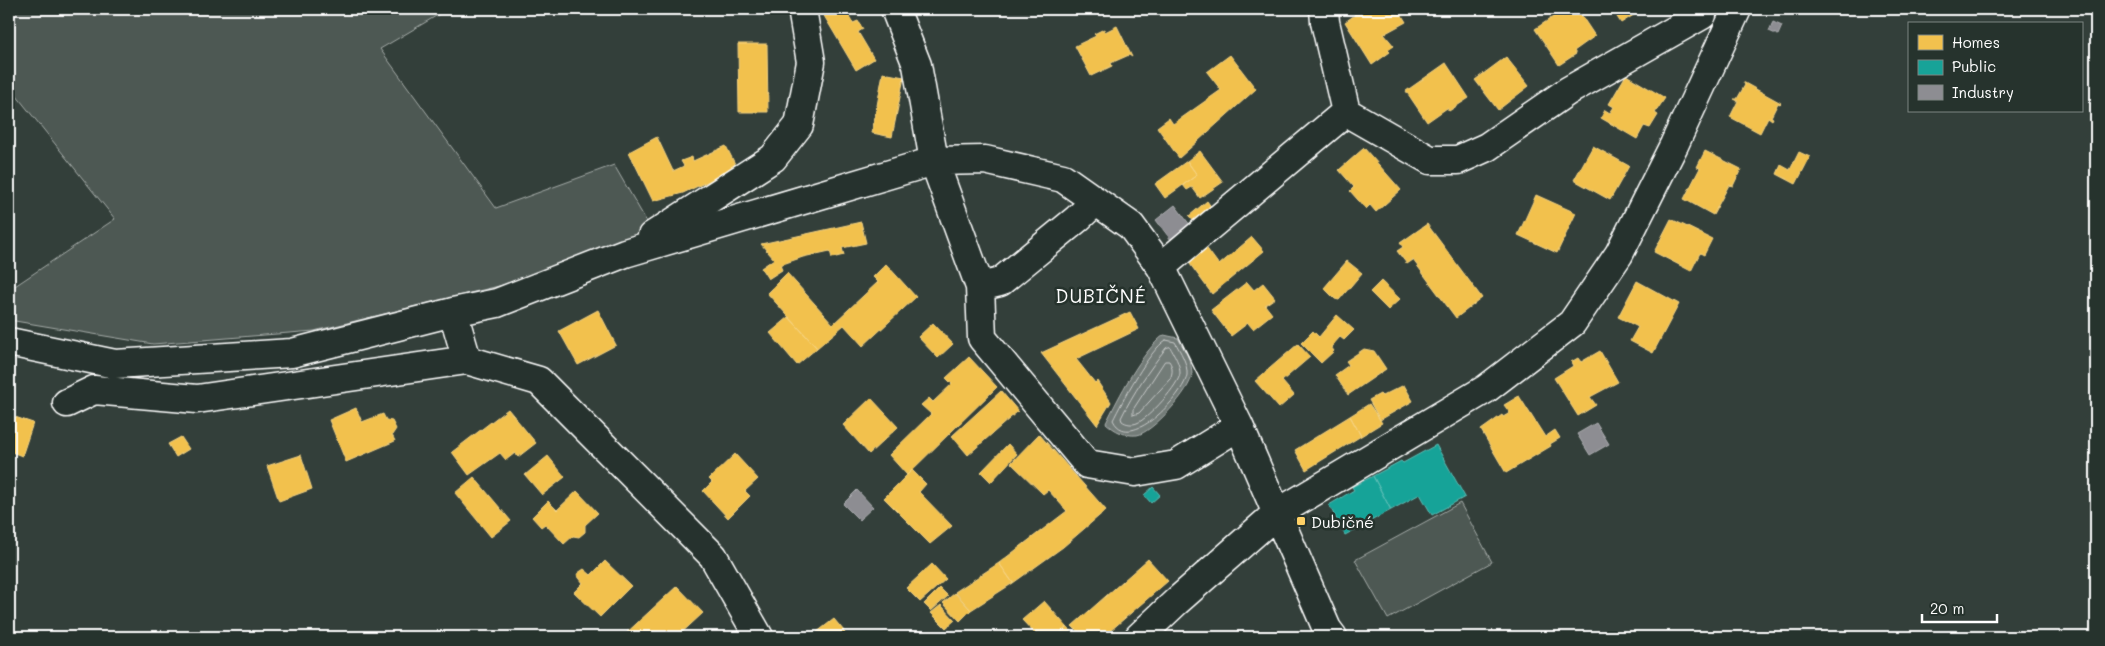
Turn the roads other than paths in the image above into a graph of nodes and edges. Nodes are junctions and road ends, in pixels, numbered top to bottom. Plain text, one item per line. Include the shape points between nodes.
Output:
1 (802, 9) edge
2 (895, 9) edge
3 (1324, 9) edge
4 (1700, 12) edge
5 (1733, 16) edge
6 (1346, 112) junction
7 (934, 161) junction
8 (1096, 200) junction
9 (626, 253) junction
10 (1161, 267) junction
11 (980, 287) junction
12 (453, 312) junction
13 (9, 342) edge
14 (467, 360) junction
15 (68, 403) dead end
16 (1239, 426) junction
17 (1276, 514) junction
18 (760, 637) edge
19 (1139, 637) edge
20 (1333, 637) edge

1 - 9 street via 811,62 798,125 773,158
2 - 7 street via 916,65
3 - 6 street
4 - 5 street
4 - 6 street via 1568,91 1487,147 1458,160 1430,160
5 - 17 street via 1674,145 1619,254 1572,323 1486,389
6 - 10 street
7 - 8 street via 985,160 1063,178
7 - 9 street
7 - 11 street
8 - 10 street via 1131,226
8 - 11 street via 1077,220 1000,282
9 - 12 street via 497,303
10 - 16 street
11 - 16 street via 982,338 1087,464 1135,472 1176,465
12 - 13 street via 292,353 115,364
12 - 14 street
14 - 15 street via 197,399 94,390
14 - 18 street via 539,381 713,556
16 - 17 street
17 - 19 street
17 - 20 street via 1326,629

